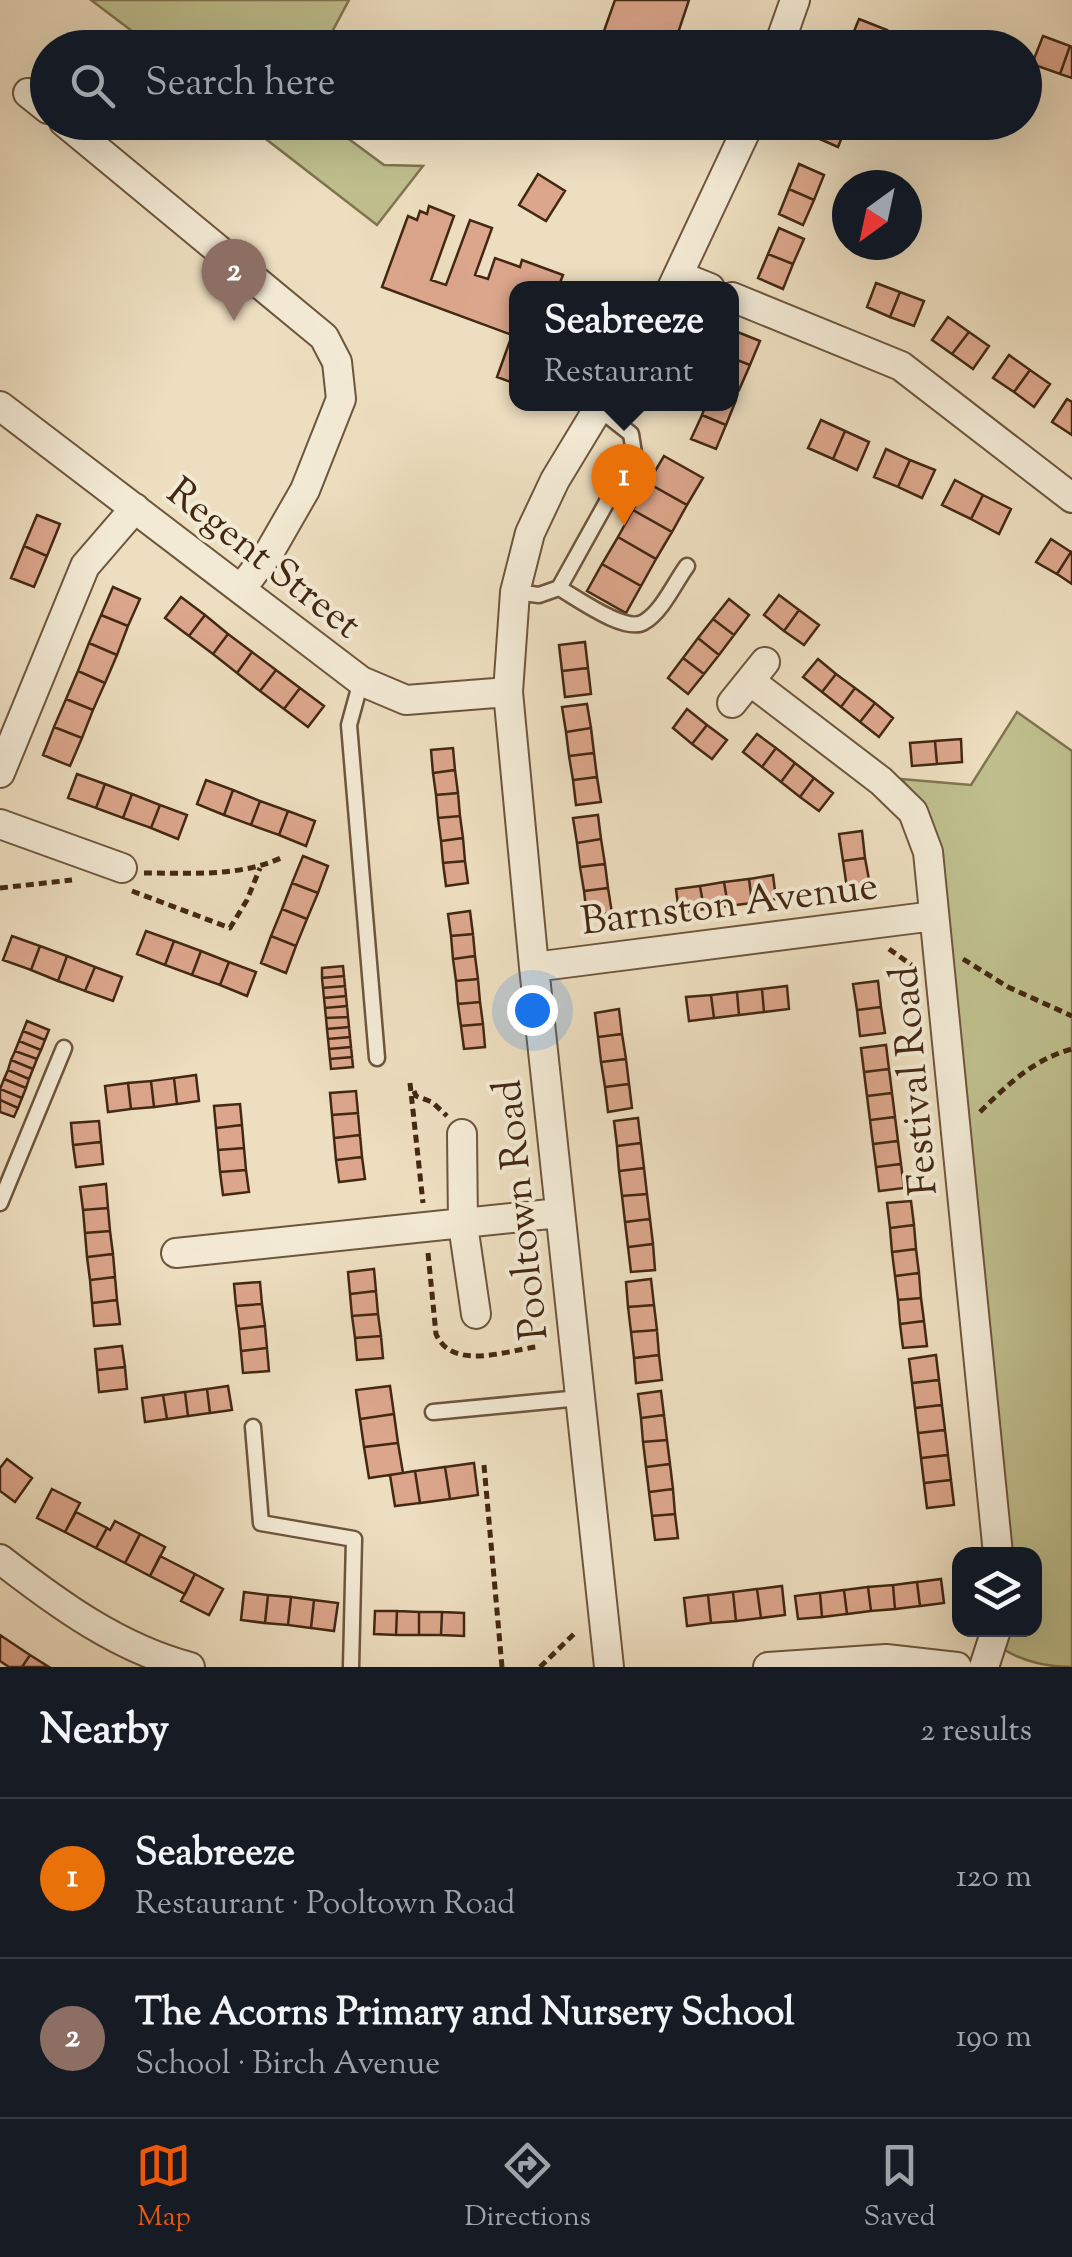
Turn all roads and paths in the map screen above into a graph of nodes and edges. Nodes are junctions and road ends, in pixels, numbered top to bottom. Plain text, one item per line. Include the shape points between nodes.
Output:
1 (796, 0) edge
2 (785, 30) edge
3 (86, 140) edge
4 (742, 140) edge
5 (676, 281) edge
6 (739, 300) edge
7 (0, 406) edge
8 (596, 411) edge
9 (605, 411) edge
10 (1072, 498) edge
11 (135, 508) junction
12 (687, 566) dead end
13 (560, 588) junction
14 (241, 590) junction
15 (515, 592) junction
16 (361, 682) junction
17 (749, 682) dead end
18 (508, 692) junction
19 (0, 773) edge
20 (0, 824) edge
21 (282, 858) dead end
22 (113, 864) junction
23 (260, 868) junction
24 (0, 888) edge
25 (856, 926) junction
26 (937, 930) junction
27 (534, 968) junction
28 (944, 988) junction
29 (1072, 1016) edge
30 (64, 1048) dead end
31 (1072, 1049) edge
32 (377, 1058) dead end
33 (462, 1134) joint
34 (956, 1135) junction
35 (0, 1203) edge
36 (559, 1213) junction
37 (463, 1225) junction
38 (426, 1229) junction
39 (176, 1253) dead end
40 (476, 1314) dead end
41 (580, 1398) junction
42 (432, 1412) dead end
43 (253, 1426) dead end
44 (484, 1465) dead end
45 (997, 1547) edge
46 (0, 1559) edge
47 (602, 1605) junction
48 (994, 1637) edge
49 (190, 1667) edge
50 (351, 1667) edge
51 (502, 1667) edge
52 (540, 1667) edge
53 (609, 1667) edge
54 (768, 1667) edge
55 (957, 1667) edge
56 (984, 1667) edge

1 - 2 street
3 - 14 street via 324,337 337,362 341,400 306,490
4 - 5 street
6 - 10 street via 901,366
7 - 11 street, Regent Street
8 - 15 street, Pooltown Road via 530,533
9 - 13 lane via 632,434 634,453
11 - 14 street, Regent Street
11 - 19 street via 85,566
12 - 13 lane via 645,622 634,626
13 - 15 lane via 539,595
14 - 16 street, Regent Street
15 - 18 street, Pooltown Road
16 - 18 street, Regent Street via 406,700
16 - 32 lane via 349,725
17 - 26 street, Festival Road via 913,812 928,852
18 - 27 street, Pooltown Road
20 - 22 street
21 - 23 path
22 - 23 path via 142,873
22 - 23 path via 123,887 230,928
22 - 24 path via 86,878
25 - 26 street, Barnston Avenue
25 - 27 street, Barnston Avenue
25 - 28 path
26 - 28 street, Festival Road
26 - 29 path via 1008,988
27 - 36 street, Pooltown Road
28 - 34 street, Festival Road
30 - 35 lane
31 - 34 path via 1012,1080
33 - 37 street
33 - 38 path via 432,1102 416,1096 410,1083
34 - 45 street, Festival Road
36 - 37 street
36 - 41 street, Pooltown Road
37 - 38 street
37 - 40 street
38 - 39 street
41 - 42 lane
41 - 47 street, Pooltown Road
43 - 50 lane via 261,1524 354,1539
44 - 51 path
46 - 49 street via 110,1636
47 - 52 path
47 - 53 street, Pooltown Road
48 - 56 street
54 - 55 street via 886,1659

